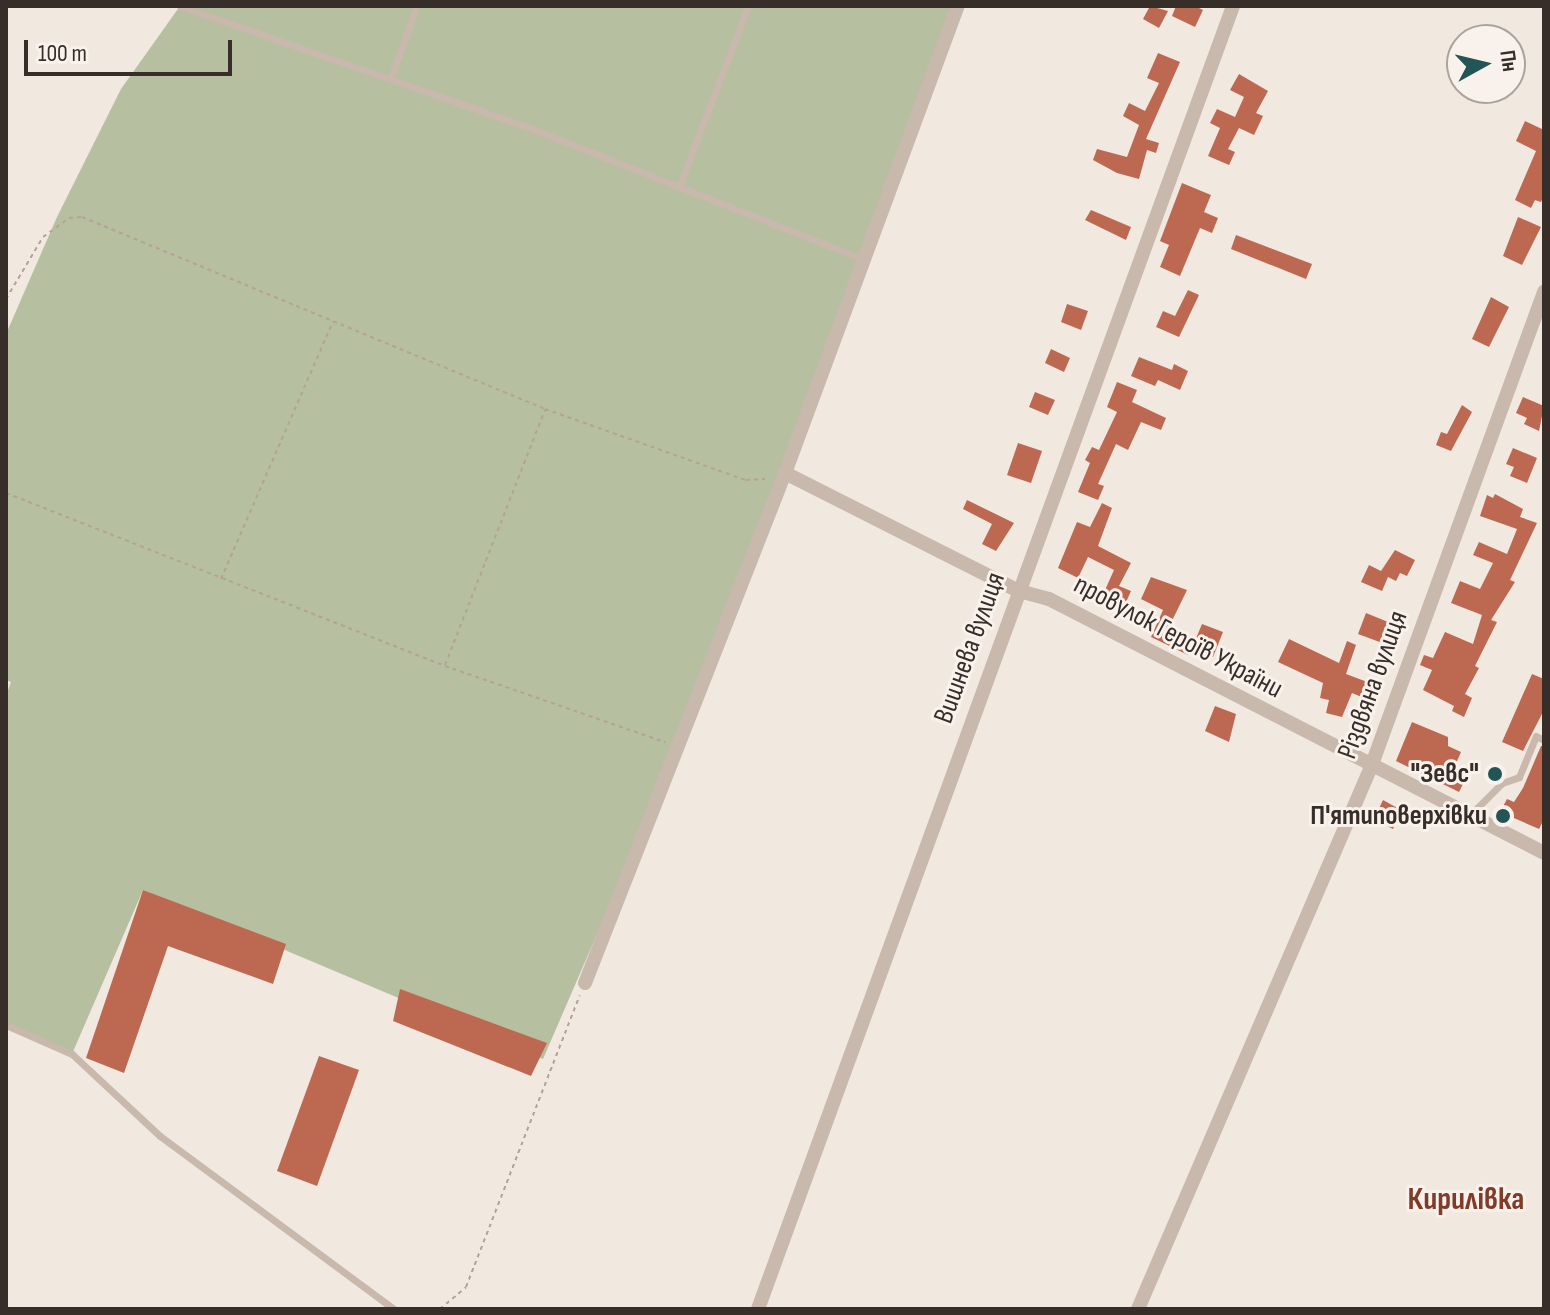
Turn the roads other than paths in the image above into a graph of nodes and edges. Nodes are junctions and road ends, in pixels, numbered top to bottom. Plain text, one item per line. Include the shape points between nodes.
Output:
1 (180, 6) edge
2 (417, 6) edge
3 (748, 6) edge
4 (958, 6) edge
5 (1233, 6) edge
6 (391, 77) junction
7 (679, 187) junction
8 (863, 259) junction
9 (1544, 292) edge
10 (785, 473) junction
11 (1019, 591) junction
12 (1544, 740) edge
13 (1371, 767) junction
14 (1469, 816) junction
15 (1544, 853) edge
16 (585, 983) road end
17 (6, 1025) edge
18 (394, 1309) edge
19 (758, 1309) edge
20 (1138, 1309) edge

1 - 6 lane
2 - 6 lane
3 - 7 lane
4 - 8 street
5 - 11 street, Вишнева вулиця
6 - 7 lane
7 - 8 lane
8 - 10 street
9 - 13 street, Різдвяна вулиця
10 - 11 street, провулок Героїв України
10 - 16 street
11 - 13 street, провулок Героїв України via 1049,599
11 - 19 street, Вишнева вулиця
12 - 14 lane via 1536,736 1519,777 1502,783
13 - 14 street, провулок Героїв України
13 - 20 street, Різдвяна вулиця
14 - 15 street, провулок Героїв України
17 - 18 lane via 72,1054 160,1136

